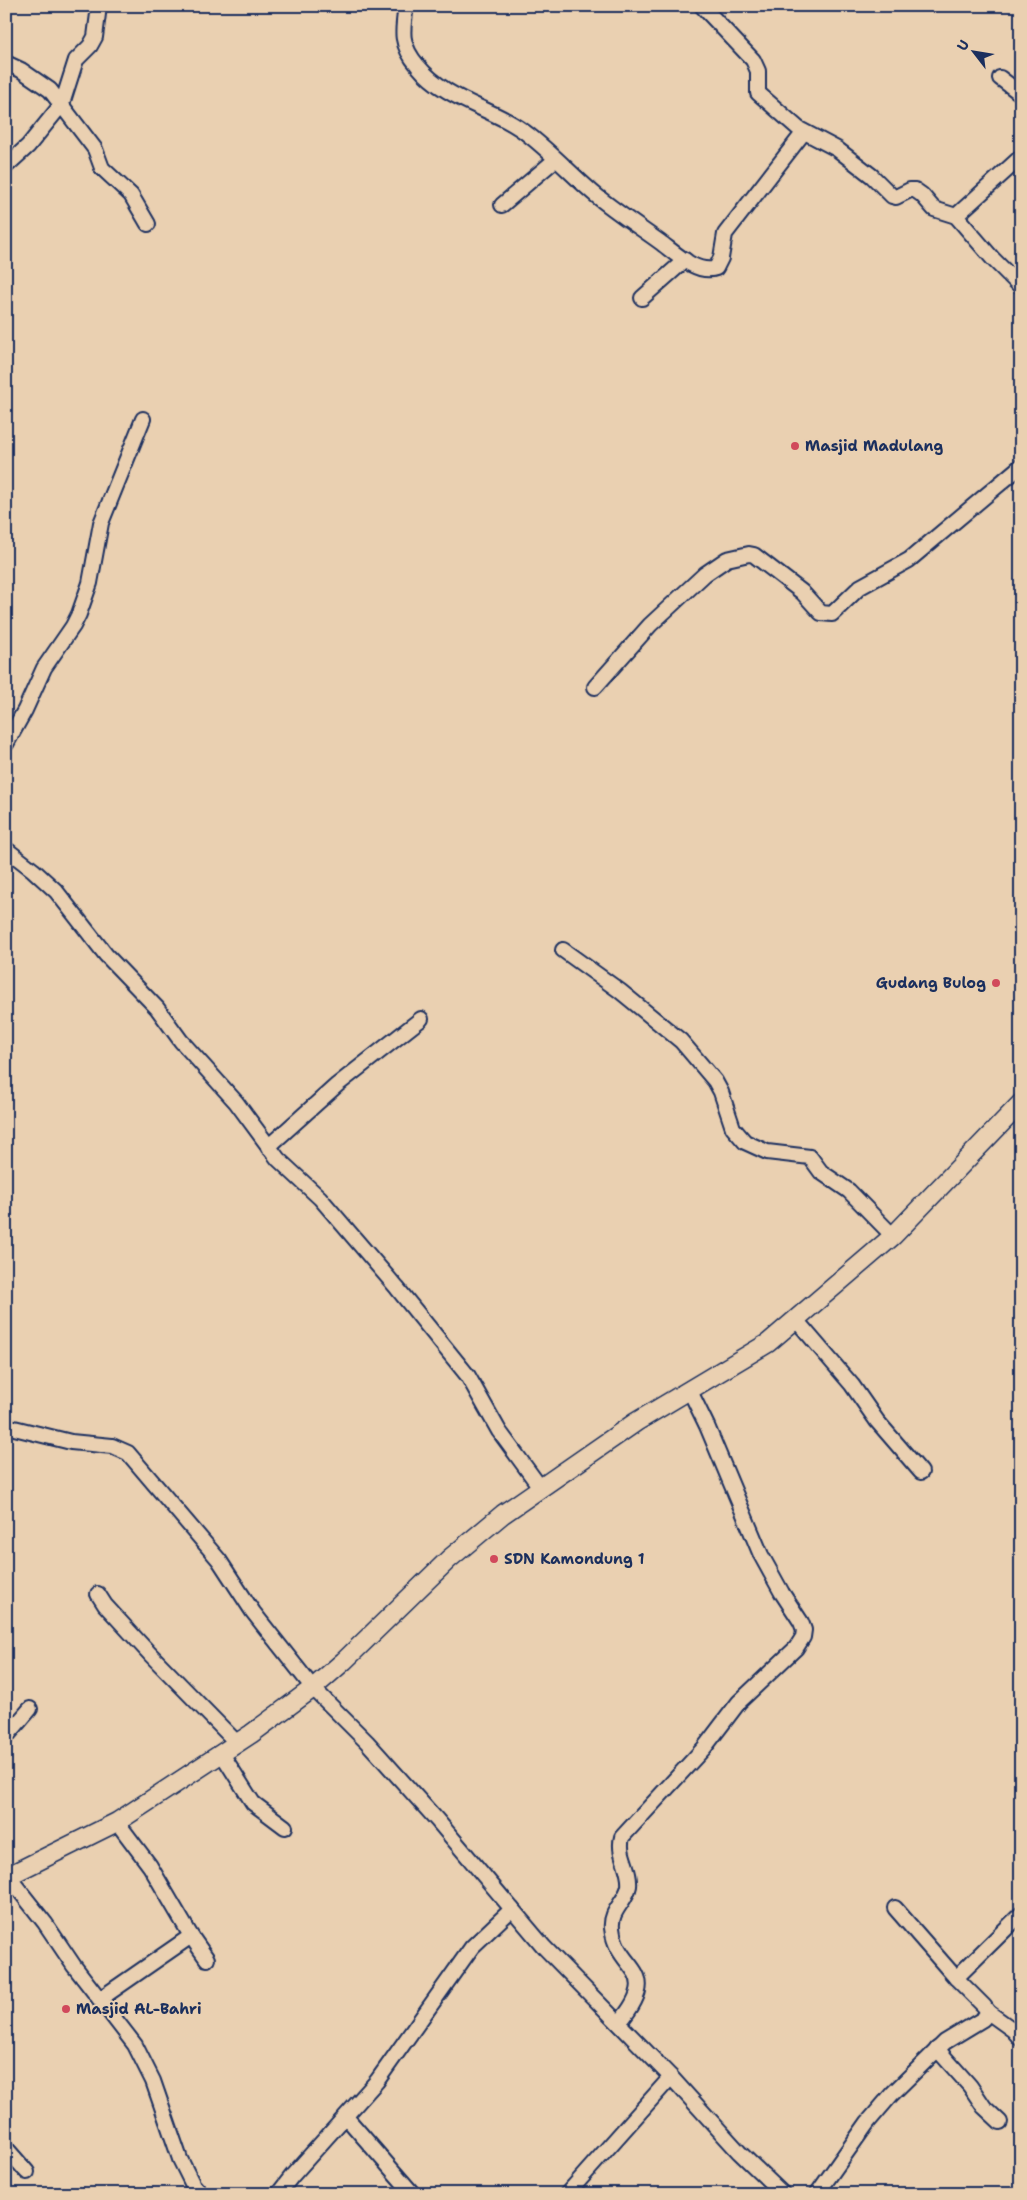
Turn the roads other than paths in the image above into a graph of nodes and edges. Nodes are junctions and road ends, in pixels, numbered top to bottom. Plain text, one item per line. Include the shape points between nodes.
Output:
1 (99, 6) edge
2 (406, 6) edge
3 (702, 6) edge
4 (6, 63) edge
5 (1000, 78) dead end
6 (1021, 94) edge
7 (62, 104) junction
8 (804, 132) junction
9 (1021, 157) edge
10 (555, 160) junction
11 (6, 166) edge
12 (502, 205) dead end
13 (956, 216) junction
14 (148, 224) dead end
15 (685, 260) junction
16 (1021, 287) edge
17 (642, 298) dead end
18 (143, 419) dead end
19 (1021, 466) edge
20 (595, 687) dead end
21 (6, 744) edge
22 (6, 849) edge
23 (563, 950) dead end
24 (422, 1019) dead end
25 (1021, 1103) edge
26 (268, 1147) junction
27 (893, 1236) junction
28 (797, 1321) junction
29 (689, 1389) junction
30 (6, 1426) edge
31 (920, 1472) dead end
32 (540, 1487) junction
33 (98, 1594) dead end
34 (313, 1688) junction
35 (30, 1709) dead end
36 (6, 1736) edge
37 (237, 1743) junction
38 (222, 1754) junction
39 (117, 1822) junction
40 (286, 1827) dead end
41 (7, 1876) edge
42 (895, 1908) dead end
43 (512, 1909) junction
44 (1021, 1914) edge
45 (191, 1936) junction
46 (207, 1959) dead end
47 (956, 1978) junction
48 (100, 1998) junction
49 (988, 2012) junction
50 (619, 2023) junction
51 (1021, 2039) edge
52 (937, 2048) junction
53 (672, 2077) junction
54 (346, 2118) junction
55 (1000, 2122) dead end
56 (6, 2148) edge
57 (27, 2172) dead end
58 (193, 2191) edge
59 (278, 2194) edge
60 (413, 2194) edge
61 (567, 2194) edge
62 (783, 2194) edge
63 (817, 2194) edge

1 - 7 street via 95,37 76,60
2 - 10 street via 402,34 406,52 419,68 449,92 508,121 530,136
3 - 8 street via 752,60 758,71 758,93
4 - 7 street via 50,90
5 - 6 street
7 - 11 street via 28,146
7 - 14 street via 95,149 102,168 131,194
8 - 13 street via 837,150 872,176 892,196 896,198 914,190 934,209
8 - 15 street via 725,234 716,268 706,270
9 - 13 street
10 - 12 street
10 - 15 street
13 - 16 street
15 - 17 street
18 - 21 street via 98,532 90,583 79,614 44,668
19 - 20 street via 909,560 860,587 832,614 821,613 802,592 754,555 722,561 650,625
22 - 26 street via 56,891 106,955 157,1008 181,1041 236,1102
23 - 27 street via 620,991 686,1046 721,1092 729,1121 745,1142 767,1152 810,1157 821,1172 849,1191
24 - 26 street via 337,1085
25 - 27 main road
26 - 32 street via 335,1214 459,1364 499,1431
27 - 28 main road
28 - 29 main road via 733,1366
28 - 31 street
29 - 32 main road
29 - 50 street via 761,1556 804,1630 796,1648 739,1702 704,1748 622,1837 620,1850 629,1886 614,1911 612,1927 619,1948 635,1971 639,1993
30 - 34 street via 66,1441 112,1446 128,1453 220,1560 254,1612
32 - 34 main road via 461,1548
33 - 37 street via 150,1654
34 - 37 main road
34 - 43 street via 367,1742
35 - 36 street
37 - 38 main road
38 - 39 main road
38 - 40 street via 254,1802
39 - 41 main road
39 - 45 street via 150,1866
41 - 48 street via 46,1922 74,1966
42 - 47 street
43 - 50 street via 544,1947
43 - 54 street via 472,1947 406,2043
44 - 47 street
45 - 46 street
45 - 48 street
47 - 49 street
48 - 58 street via 144,2062
49 - 51 street
49 - 52 street via 983,2019
50 - 53 street
52 - 55 street via 970,2086 984,2108
52 - 63 street via 874,2115
53 - 61 street
53 - 62 street via 722,2134
54 - 59 street
54 - 60 street
56 - 57 street

